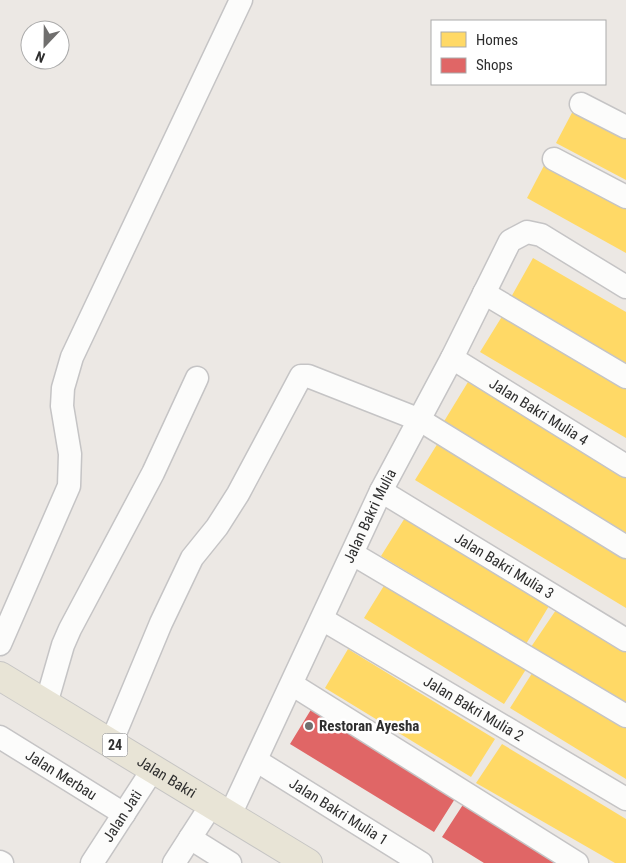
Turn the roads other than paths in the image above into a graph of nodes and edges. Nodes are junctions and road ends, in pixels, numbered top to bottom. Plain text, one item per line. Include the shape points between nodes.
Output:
1 (241, 0) edge
2 (581, 104) dead end
3 (626, 127) edge
4 (554, 159) dead end
5 (626, 198) edge
6 (626, 287) edge
7 (484, 293) junction
8 (452, 358) junction
9 (626, 377) edge
10 (197, 378) dead end
11 (420, 420) junction
12 (626, 466) edge
13 (381, 491) junction
14 (626, 547) edge
15 (353, 554) junction
16 (322, 619) junction
17 (626, 639) edge
18 (0, 644) edge
19 (0, 676) edge
20 (293, 685) junction
21 (46, 704) junction
22 (626, 716) edge
23 (0, 737) edge
24 (111, 743) junction
25 (257, 761) junction
26 (154, 769) junction
27 (626, 799) edge
28 (221, 809) junction
29 (124, 814) junction
30 (190, 838) junction
31 (92, 863) edge
32 (174, 863) edge
33 (230, 863) edge
34 (308, 863) edge
35 (421, 863) edge
36 (578, 863) edge

1 - 18 street via 72,357 63,388 62,406 70,454 69,486
2 - 3 street
4 - 5 street
6 - 7 street, Jalan Bakri Mulia via 541,235 527,232 510,241
7 - 8 street, Jalan Bakri Mulia
7 - 9 street
8 - 11 street, Jalan Bakri Mulia
8 - 12 street, Jalan Bakri Mulia 4
10 - 21 street via 153,473 63,644
11 - 13 street, Jalan Bakri Mulia
11 - 14 street
11 - 24 street via 308,376 299,378 238,494 192,558
13 - 15 street, Jalan Bakri Mulia
13 - 17 street, Jalan Bakri Mulia 3
15 - 16 street, Jalan Bakri Mulia
15 - 22 street
16 - 20 street, Jalan Bakri Mulia
16 - 27 street, Jalan Bakri Mulia 2
19 - 21 main road, Jalan Bakri / 24
20 - 25 street, Jalan Bakri Mulia
20 - 36 street
21 - 24 main road, Jalan Bakri / 24
23 - 29 street, Jalan Merbau
24 - 26 main road, Jalan Bakri / 24
25 - 28 street, Jalan Bakri Mulia
25 - 35 street, Jalan Bakri Mulia 1
26 - 28 main road, Jalan Bakri / 24
26 - 29 street, Jalan Jati
28 - 30 street, Jalan Bakri Mulia
28 - 34 main road, Jalan Bakri / 24
29 - 31 street, Jalan Jati
30 - 32 street, Jalan Bakri Mulia
30 - 33 street

